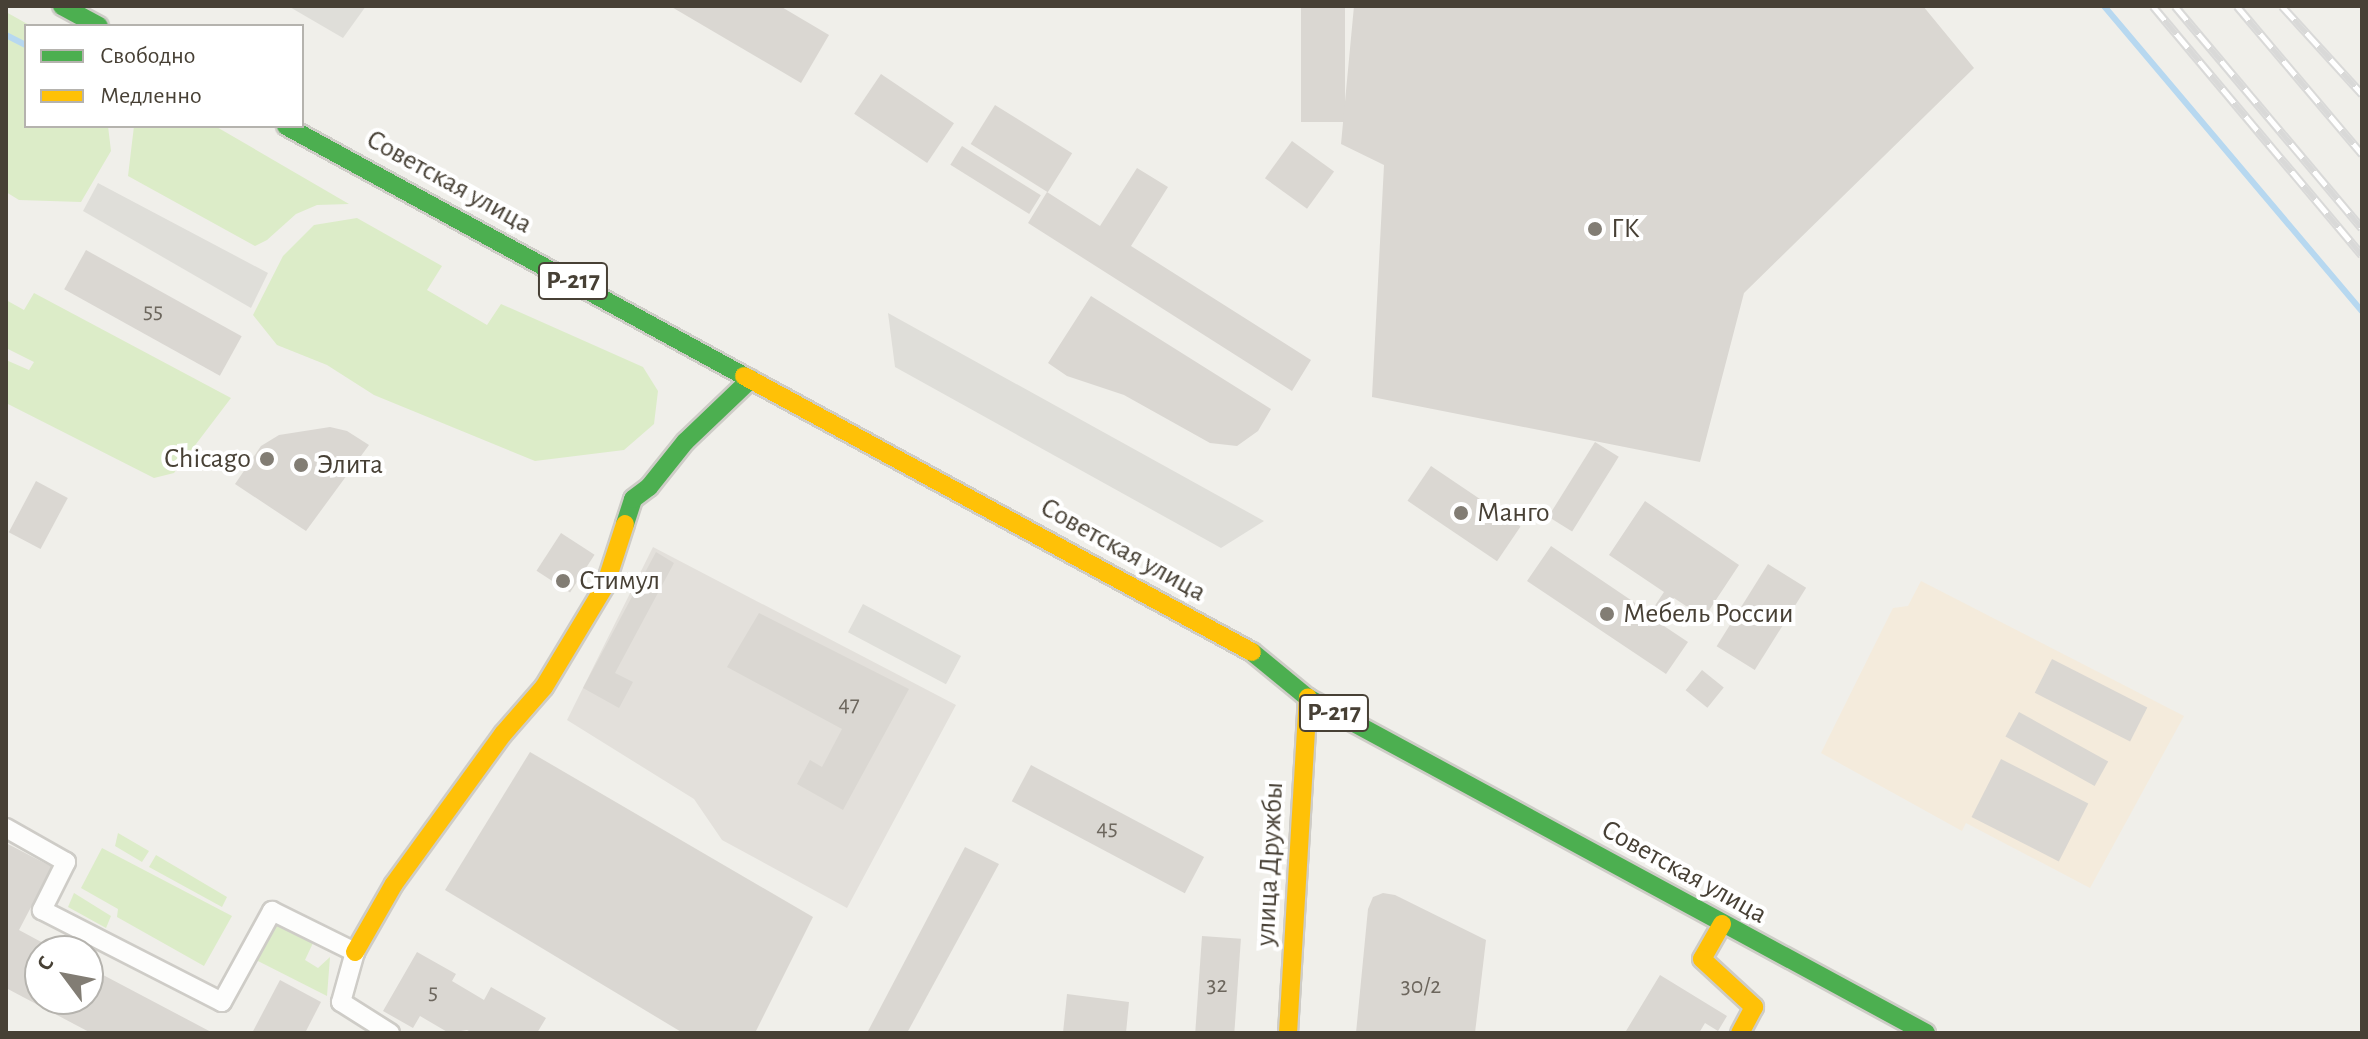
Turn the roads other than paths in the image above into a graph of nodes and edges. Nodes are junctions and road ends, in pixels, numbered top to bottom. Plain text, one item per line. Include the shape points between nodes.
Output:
1 (62, 6) edge
2 (95, 24) edge
3 (290, 128) edge
4 (751, 379) junction
5 (1308, 698) junction
6 (6, 828) edge
7 (1722, 924) junction
8 (355, 952) junction
9 (390, 1033) edge
10 (1288, 1033) edge
11 (1740, 1033) edge
12 (1926, 1033) edge

1 - 2 main road
3 - 4 main road, Советская улица / Р-217
4 - 5 main road, Советская улица / Р-217 via 1256,654
4 - 8 main road via 633,499 605,586 544,687 503,734 394,884
5 - 7 main road, Советская улица / Р-217
5 - 10 main road, улица Дружбы
6 - 8 street via 66,862 42,910 222,1002 272,911
7 - 11 main road via 1702,959 1754,1007
7 - 12 main road, Советская улица / Р-217
8 - 9 street via 341,1002

